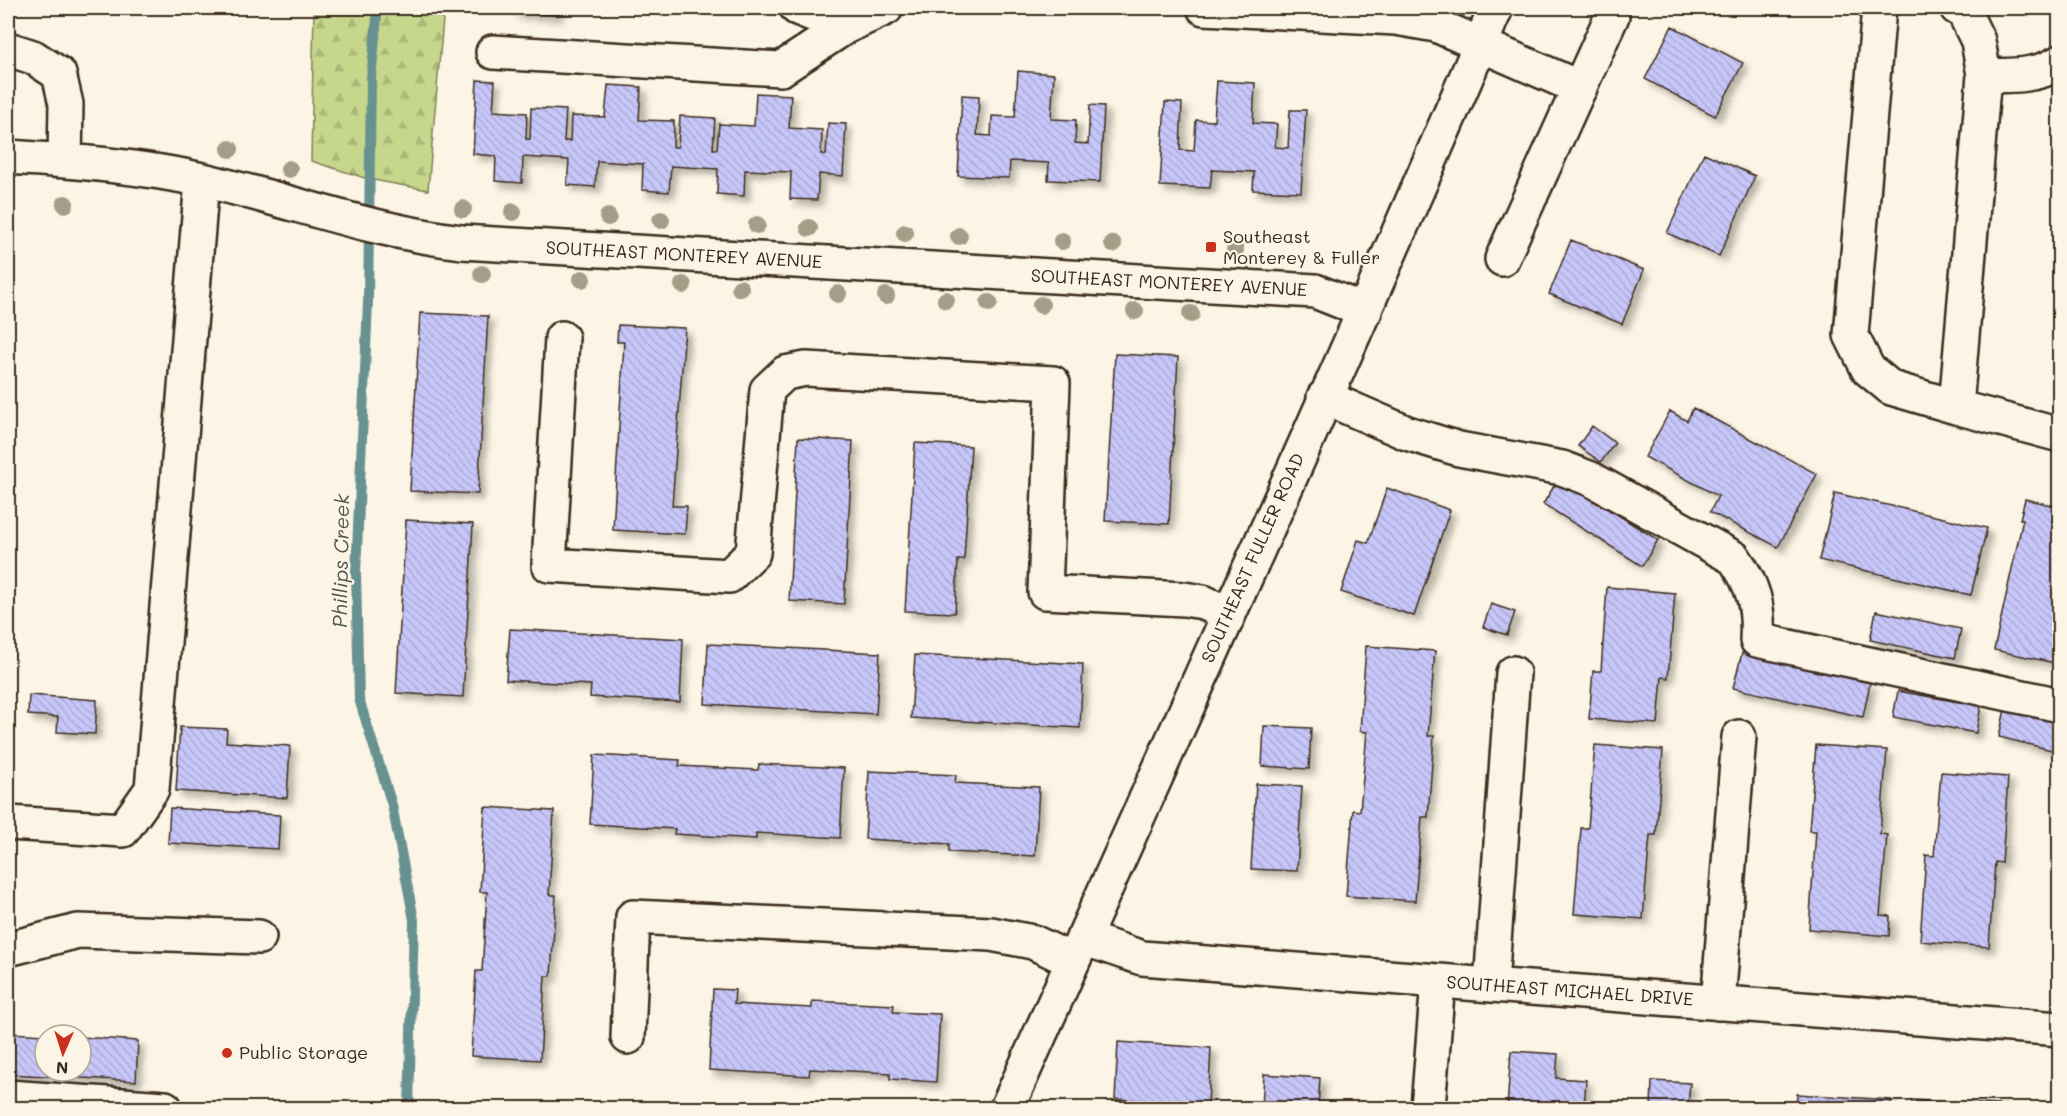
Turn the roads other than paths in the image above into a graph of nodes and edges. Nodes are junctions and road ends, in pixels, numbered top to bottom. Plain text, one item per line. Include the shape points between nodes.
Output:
1 (797, 8) edge
2 (886, 8) edge
3 (1204, 8) edge
4 (1496, 8) edge
5 (1879, 8) edge
6 (1962, 8) edge
7 (1612, 16) dead end
8 (845, 27) junction
9 (1479, 46) junction
10 (8, 49) edge
11 (493, 52) dead end
12 (2060, 62) edge
13 (1984, 75) junction
14 (1580, 88) junction
15 (8, 157) edge
16 (65, 160) junction
17 (202, 180) junction
18 (1502, 259) dead end
19 (1365, 311) junction
20 (562, 338) dead end
21 (1324, 397) junction
22 (1956, 407) junction
23 (2060, 435) edge
24 (1228, 614) junction
25 (1513, 673) dead end
26 (2060, 705) edge
27 (1739, 737) dead end
28 (8, 823) edge
29 (259, 937) dead end
30 (1078, 949) junction
31 (8, 950) edge
32 (1438, 981) junction
33 (1491, 985) junction
34 (1718, 1003) junction
35 (2060, 1029) edge
36 (628, 1037) dead end
37 (8, 1097) edge
38 (165, 1108) edge
39 (1007, 1108) edge
40 (1428, 1108) edge

1 - 8 street
2 - 8 street
3 - 9 street via 1396,18 1436,25
4 - 9 street, SOUTHEAST FULLER ROAD
5 - 22 street via 1851,335 1868,369 1891,388
6 - 13 street via 1978,41
7 - 14 street
8 - 11 street via 781,69
9 - 14 street
9 - 19 street, SOUTHEAST FULLER ROAD
10 - 16 street via 33,57 58,74 66,104
12 - 13 street via 2048,69 2015,76
13 - 22 street
14 - 18 street
15 - 16 street, SOUTHEAST MONTEREY AVENUE
16 - 17 street, SOUTHEAST MONTEREY AVENUE
17 - 19 street, SOUTHEAST MONTEREY AVENUE via 341,219 423,237 1316,291
17 - 28 street via 152,789 123,830
19 - 21 street, SOUTHEAST FULLER ROAD
20 - 24 street via 549,565 729,576 753,553 767,390 785,373 806,369 1053,382 1045,592 1184,599 1203,602
21 - 24 street, SOUTHEAST FULLER ROAD
21 - 26 street via 1407,433 1459,449 1562,468 1591,479 1734,558 1749,579 1758,615 1757,640
22 - 23 street
24 - 30 street, SOUTHEAST FULLER ROAD
25 - 33 street
27 - 34 street
29 - 31 street via 78,931
30 - 32 street, SOUTHEAST MICHAEL DRIVE via 1142,958
30 - 36 street, SOUTHEAST MICHAEL DRIVE via 991,934 633,917
30 - 39 street, SOUTHEAST FULLER ROAD
32 - 33 street, SOUTHEAST MICHAEL DRIVE
32 - 40 street
33 - 34 street, SOUTHEAST MICHAEL DRIVE
34 - 35 street, SOUTHEAST MICHAEL DRIVE
37 - 38 street

